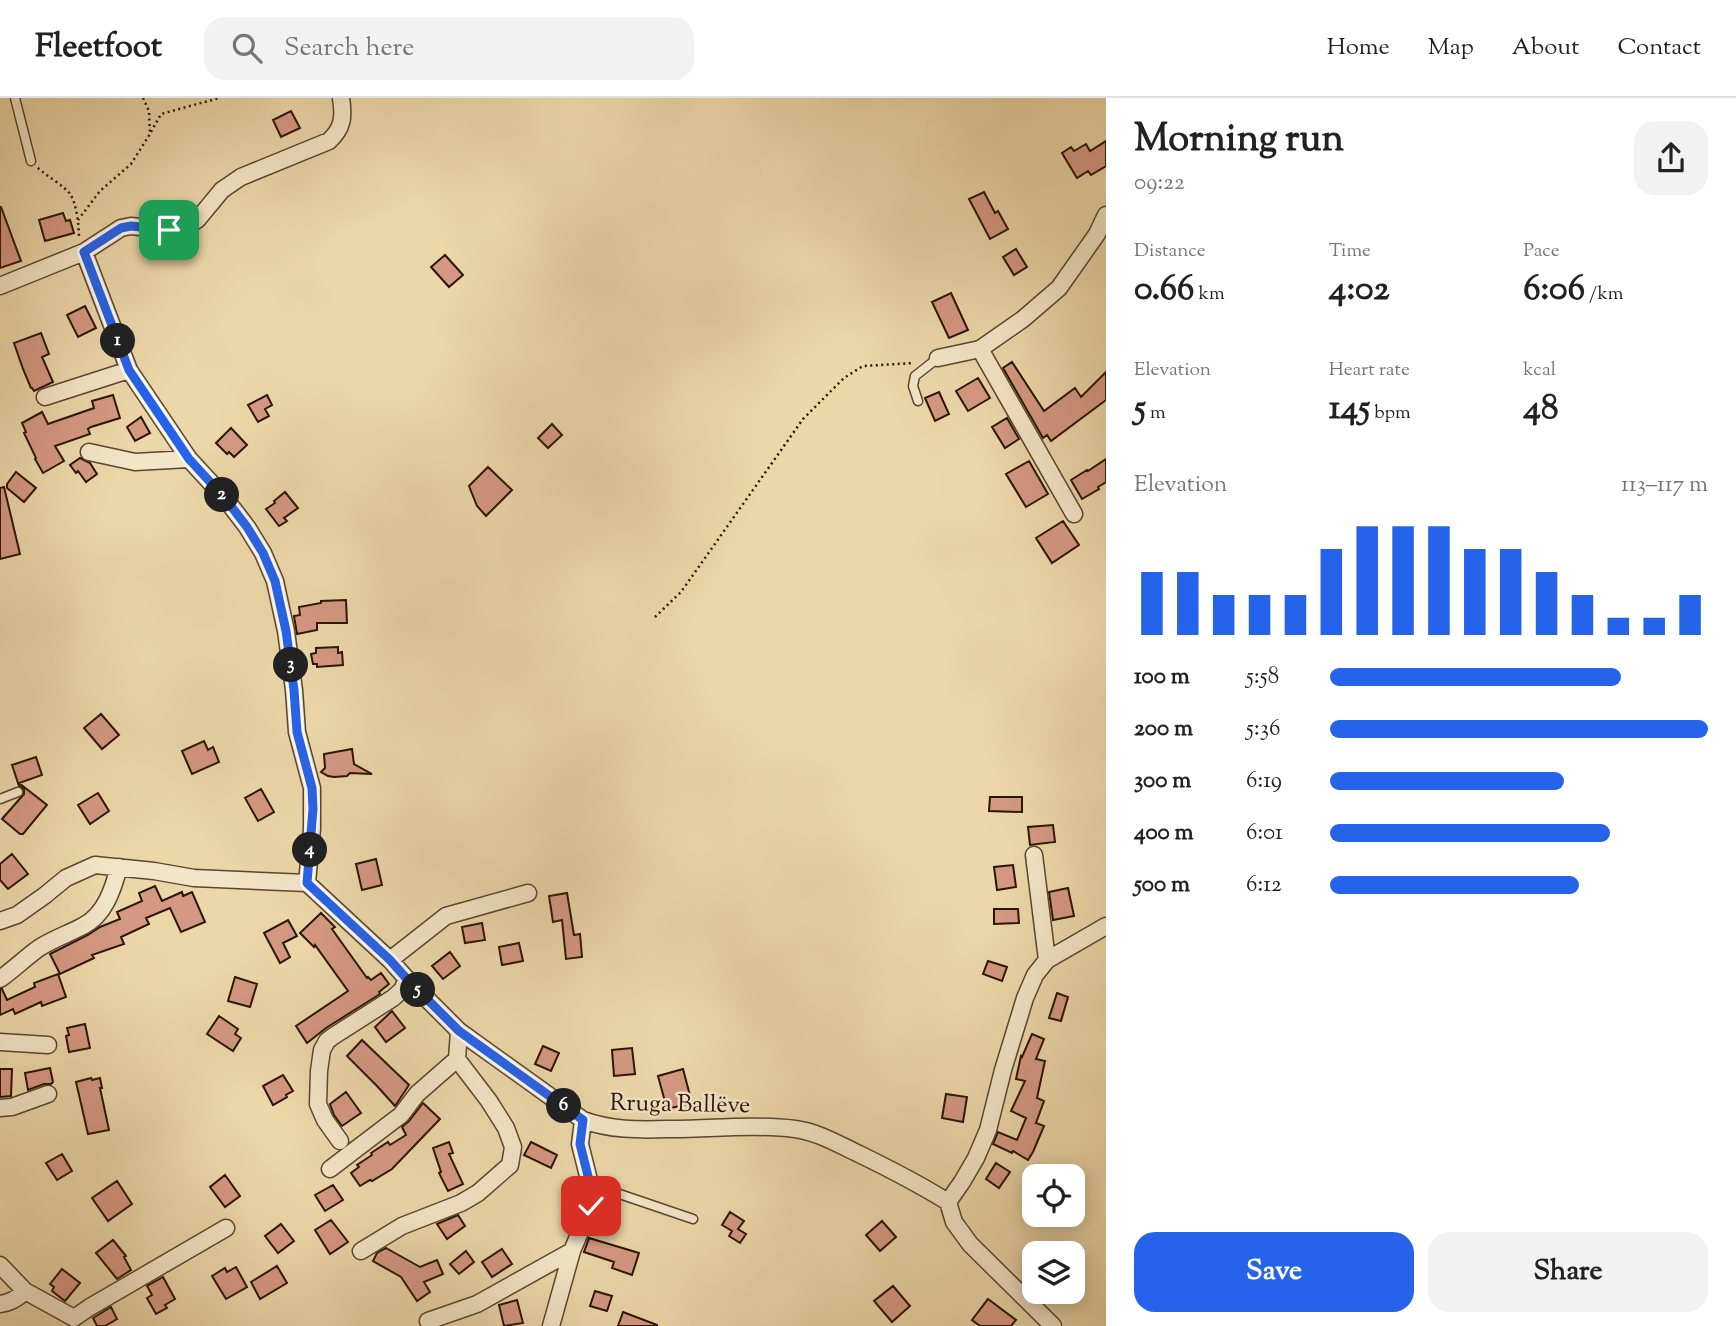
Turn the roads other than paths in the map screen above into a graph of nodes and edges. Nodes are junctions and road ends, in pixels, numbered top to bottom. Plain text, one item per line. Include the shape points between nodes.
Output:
1 (15, 98) edge
2 (341, 98) edge
3 (31, 161) road end
4 (1106, 215) edge
5 (81, 253) junction
6 (0, 286) edge
7 (980, 349) junction
8 (938, 358) joint
9 (129, 370) junction
10 (45, 397) dead end
11 (918, 401) dead end
12 (89, 452) dead end
13 (189, 459) junction
14 (1074, 514) dead end
15 (18, 792) dead end
16 (0, 799) edge
17 (1034, 855) dead end
18 (119, 867) junction
19 (307, 883) junction
20 (528, 893) dead end
21 (0, 921) edge
22 (1106, 926) edge
23 (390, 960) junction
24 (1047, 960) junction
25 (406, 978) junction
26 (0, 979) edge
27 (459, 1031) junction
28 (0, 1042) edge
29 (48, 1045) dead end
30 (457, 1059) junction
31 (48, 1094) dead end
32 (0, 1108) edge
33 (583, 1120) junction
34 (340, 1141) dead end
35 (330, 1169) dead end
36 (590, 1184) junction
37 (948, 1202) junction
38 (693, 1219) dead end
39 (226, 1228) dead end
40 (361, 1251) dead end
41 (572, 1251) junction
42 (0, 1265) edge
43 (25, 1291) junction
44 (0, 1304) edge
45 (428, 1321) dead end
46 (76, 1322) edge
47 (1048, 1324) edge
48 (551, 1326) edge

1 - 3 lane
2 - 5 street via 338,132 329,141 241,177 186,228 121,228
4 - 7 street via 1059,288
5 - 6 street
5 - 9 street
7 - 8 street
7 - 14 street
8 - 11 lane via 915,376
9 - 10 street
9 - 13 street
12 - 13 street via 135,462
13 - 19 street via 247,527 275,581 286,631 297,732 312,788
15 - 16 lane
17 - 24 street
18 - 19 street via 194,878
18 - 21 street via 94,865 66,878 17,915
18 - 26 street via 99,914 37,949
19 - 23 street, Rruga Ballëve
20 - 23 street via 446,916
22 - 24 street
23 - 25 street, Rruga Ballëve
24 - 37 street via 1025,998 988,1130
25 - 27 street, Rruga Ballëve
25 - 34 street via 393,998 324,1045 318,1104
27 - 30 street
27 - 33 street, Rruga Ballëve
28 - 29 street
30 - 35 street via 417,1094 401,1115
30 - 40 street via 506,1128 513,1147 510,1165 478,1193 402,1226
31 - 32 street
33 - 36 street via 580,1144
33 - 37 street, Rruga Ballëve via 634,1130 812,1132 913,1180
36 - 38 lane
36 - 41 street via 591,1206
37 - 47 street via 954,1222 970,1244
39 - 46 street via 90,1307
41 - 45 street via 477,1304
41 - 48 street
42 - 43 street
43 - 44 street
43 - 46 street

